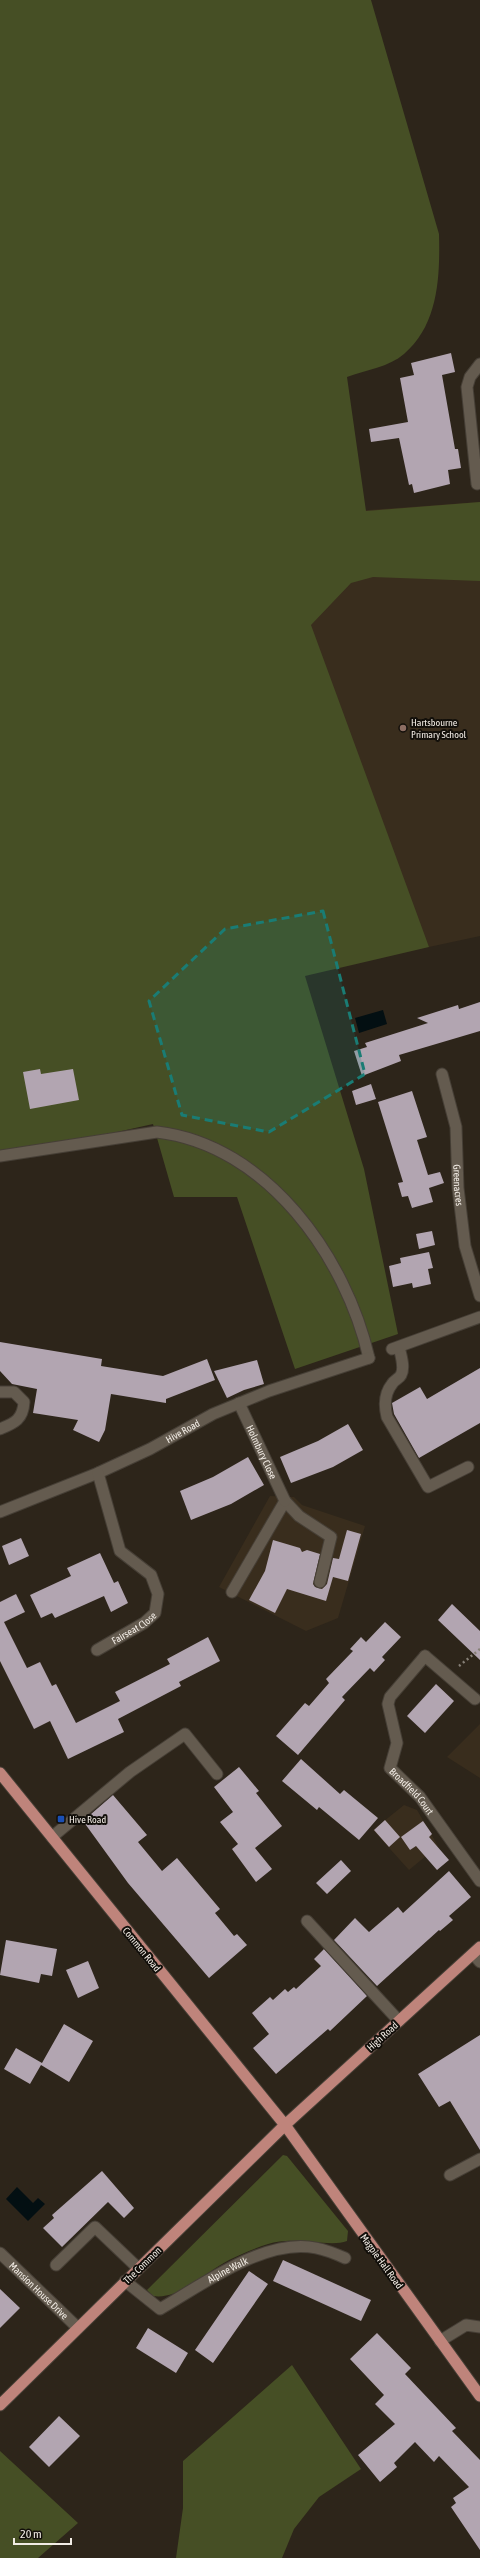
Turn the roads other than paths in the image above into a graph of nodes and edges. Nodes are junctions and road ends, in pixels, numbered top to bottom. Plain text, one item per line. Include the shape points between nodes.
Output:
1 (480, 364) edge
2 (477, 484) dead end
3 (442, 1074) dead end
4 (0, 1156) edge
5 (480, 1296) edge
6 (480, 1317) edge
7 (0, 1392) edge
8 (239, 1403) junction
9 (0, 1429) edge
10 (468, 1467) dead end
11 (98, 1474) junction
12 (285, 1501) junction
13 (0, 1512) edge
14 (320, 1582) dead end
15 (232, 1592) dead end
16 (97, 1650) dead end
17 (475, 1698) dead end
18 (0, 1773) edge
19 (217, 1774) dead end
20 (52, 1837) junction
21 (480, 1881) edge
22 (307, 1921) dead end
23 (478, 1955) edge
24 (399, 2020) junction
25 (285, 2125) junction
26 (480, 2159) edge
27 (450, 2175) dead end
28 (0, 2253) edge
29 (345, 2258) dead end
30 (56, 2265) dead end
31 (138, 2268) junction
32 (125, 2281) junction
33 (480, 2327) edge
34 (78, 2328) junction
35 (440, 2341) junction
36 (480, 2396) edge
37 (0, 2405) edge

1 - 2 street via 470,377 467,387
3 - 5 street, Greenacres via 456,1127 458,1188 465,1246
4 - 8 street, Hive Road via 157,1132 178,1134 218,1151 259,1177 289,1204 312,1229 332,1262 363,1333 369,1358
6 - 10 street via 396,1348 402,1375 392,1384 384,1405 387,1417 428,1487
7 - 9 street via 14,1392 24,1402 21,1417 15,1423
8 - 11 street, Hive Road
8 - 12 street, Holmbury Close
11 - 13 street, Hive Road
11 - 16 street, Fairseat Close via 120,1551 151,1575 158,1594 155,1613 144,1623
12 - 14 street, Holmbury Close via 299,1516 331,1537
12 - 15 street
17 - 21 street, Broadfield Court via 425,1656 390,1697 388,1704 397,1743 390,1768 420,1797
18 - 20 main road, Common Road
19 - 20 street via 185,1734 130,1772
20 - 25 main road, Common Road
22 - 24 street
23 - 24 main road, High Road
24 - 25 main road, High Road
25 - 31 main road, The Common
25 - 35 main road, Magpie Hall Road
26 - 27 street
28 - 34 street, Mansion House Drive
29 - 32 street, Alpine Walk via 315,2248 276,2250 255,2256 160,2309
30 - 31 street via 95,2227
31 - 32 main road, The Common
32 - 34 main road, The Common
33 - 35 street via 466,2325
34 - 37 main road, The Common
35 - 36 main road, Magpie Hall Road

